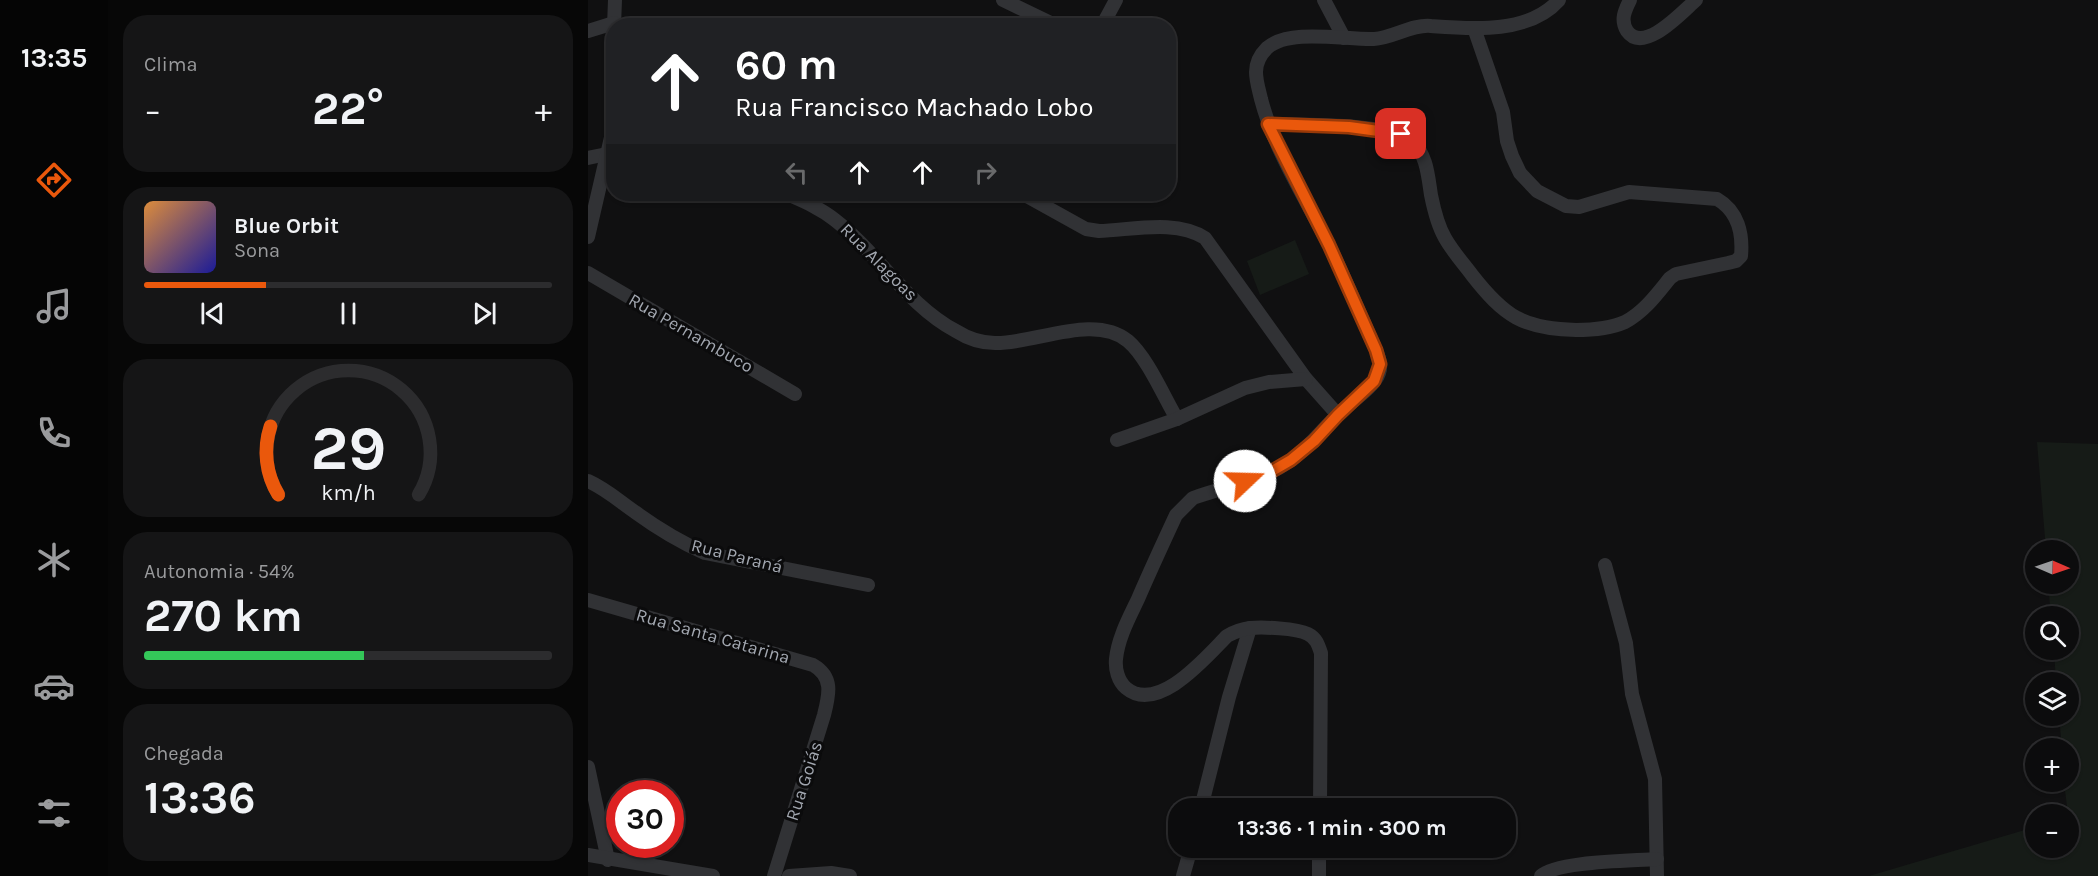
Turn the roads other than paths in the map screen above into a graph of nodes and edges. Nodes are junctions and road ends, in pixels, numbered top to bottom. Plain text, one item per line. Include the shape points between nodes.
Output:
1 (615, 0) edge
2 (1003, 0) edge
3 (1116, 0) edge
4 (1324, 0) edge
5 (1559, 0) edge
6 (1630, 0) edge
7 (1696, 0) edge
8 (616, 18) edge
9 (1040, 18) edge
10 (1106, 18) edge
11 (606, 27) edge
12 (1474, 28) junction
13 (588, 31) edge
14 (1344, 38) junction
15 (1268, 124) junction
16 (606, 154) edge
17 (588, 158) edge
18 (606, 158) edge
19 (802, 201) edge
20 (1036, 201) edge
21 (588, 237) edge
22 (588, 273) edge
23 (1306, 379) junction
24 (795, 394) dead end
25 (1338, 415) junction
26 (1177, 419) junction
27 (1117, 440) dead end
28 (588, 481) edge
29 (1605, 565) dead end
30 (868, 585) dead end
31 (588, 600) edge
32 (1250, 628) junction
33 (829, 684) joint
34 (588, 768) edge
35 (1204, 798) edge
36 (1320, 798) edge
37 (588, 855) edge
38 (1188, 858) edge
39 (1319, 858) edge
40 (1657, 859) junction
41 (608, 860) junction
42 (713, 876) edge
43 (774, 876) edge
44 (789, 876) edge
45 (850, 876) edge
46 (1183, 876) edge
47 (1318, 876) edge
48 (1541, 876) edge
49 (1657, 876) edge

1 - 8 street
2 - 9 street
3 - 10 street
4 - 14 street
5 - 12 street via 1536,18
6 - 7 street via 1623,16 1628,31 1644,38 1655,35
11 - 13 street
12 - 14 street via 1425,25 1376,39
12 - 15 street via 1503,112 1512,156 1537,191 1572,207 1629,192 1718,199 1738,223 1741,256 1736,261 1676,274 1641,311 1607,328 1563,330 1533,325 1514,319 1499,307 1445,238 1431,197 1427,168 1411,140 1377,130
14 - 15 street via 1281,40 1259,58 1256,71
15 - 25 street via 1329,245 1380,364 1374,381
16 - 17 street
18 - 21 street
19 - 26 street, Rua Alagoas via 836,220 945,324 980,342 1079,330 1112,332 1127,340 1137,350
20 - 23 street via 1086,229 1174,227 1205,238
22 - 24 street, Rua Pernambuco
23 - 25 street
23 - 26 street via 1245,388
25 - 32 street via 1314,441 1282,465 1193,498 1176,515 1122,632 1116,659 1120,683 1141,695 1170,688 1227,636
26 - 27 street
28 - 30 street, Rua Paraná via 684,544 705,553
29 - 40 street via 1626,643 1632,694 1655,778
31 - 33 street, Rua Santa Catarina via 813,665
32 - 35 street
32 - 36 street via 1299,631 1317,642 1322,677
33 - 43 street, Rua Goiás via 819,731
34 - 41 street
37 - 41 street
38 - 46 street
39 - 47 street
40 - 48 street via 1573,866 1553,869
40 - 49 street
41 - 42 street
44 - 45 street

